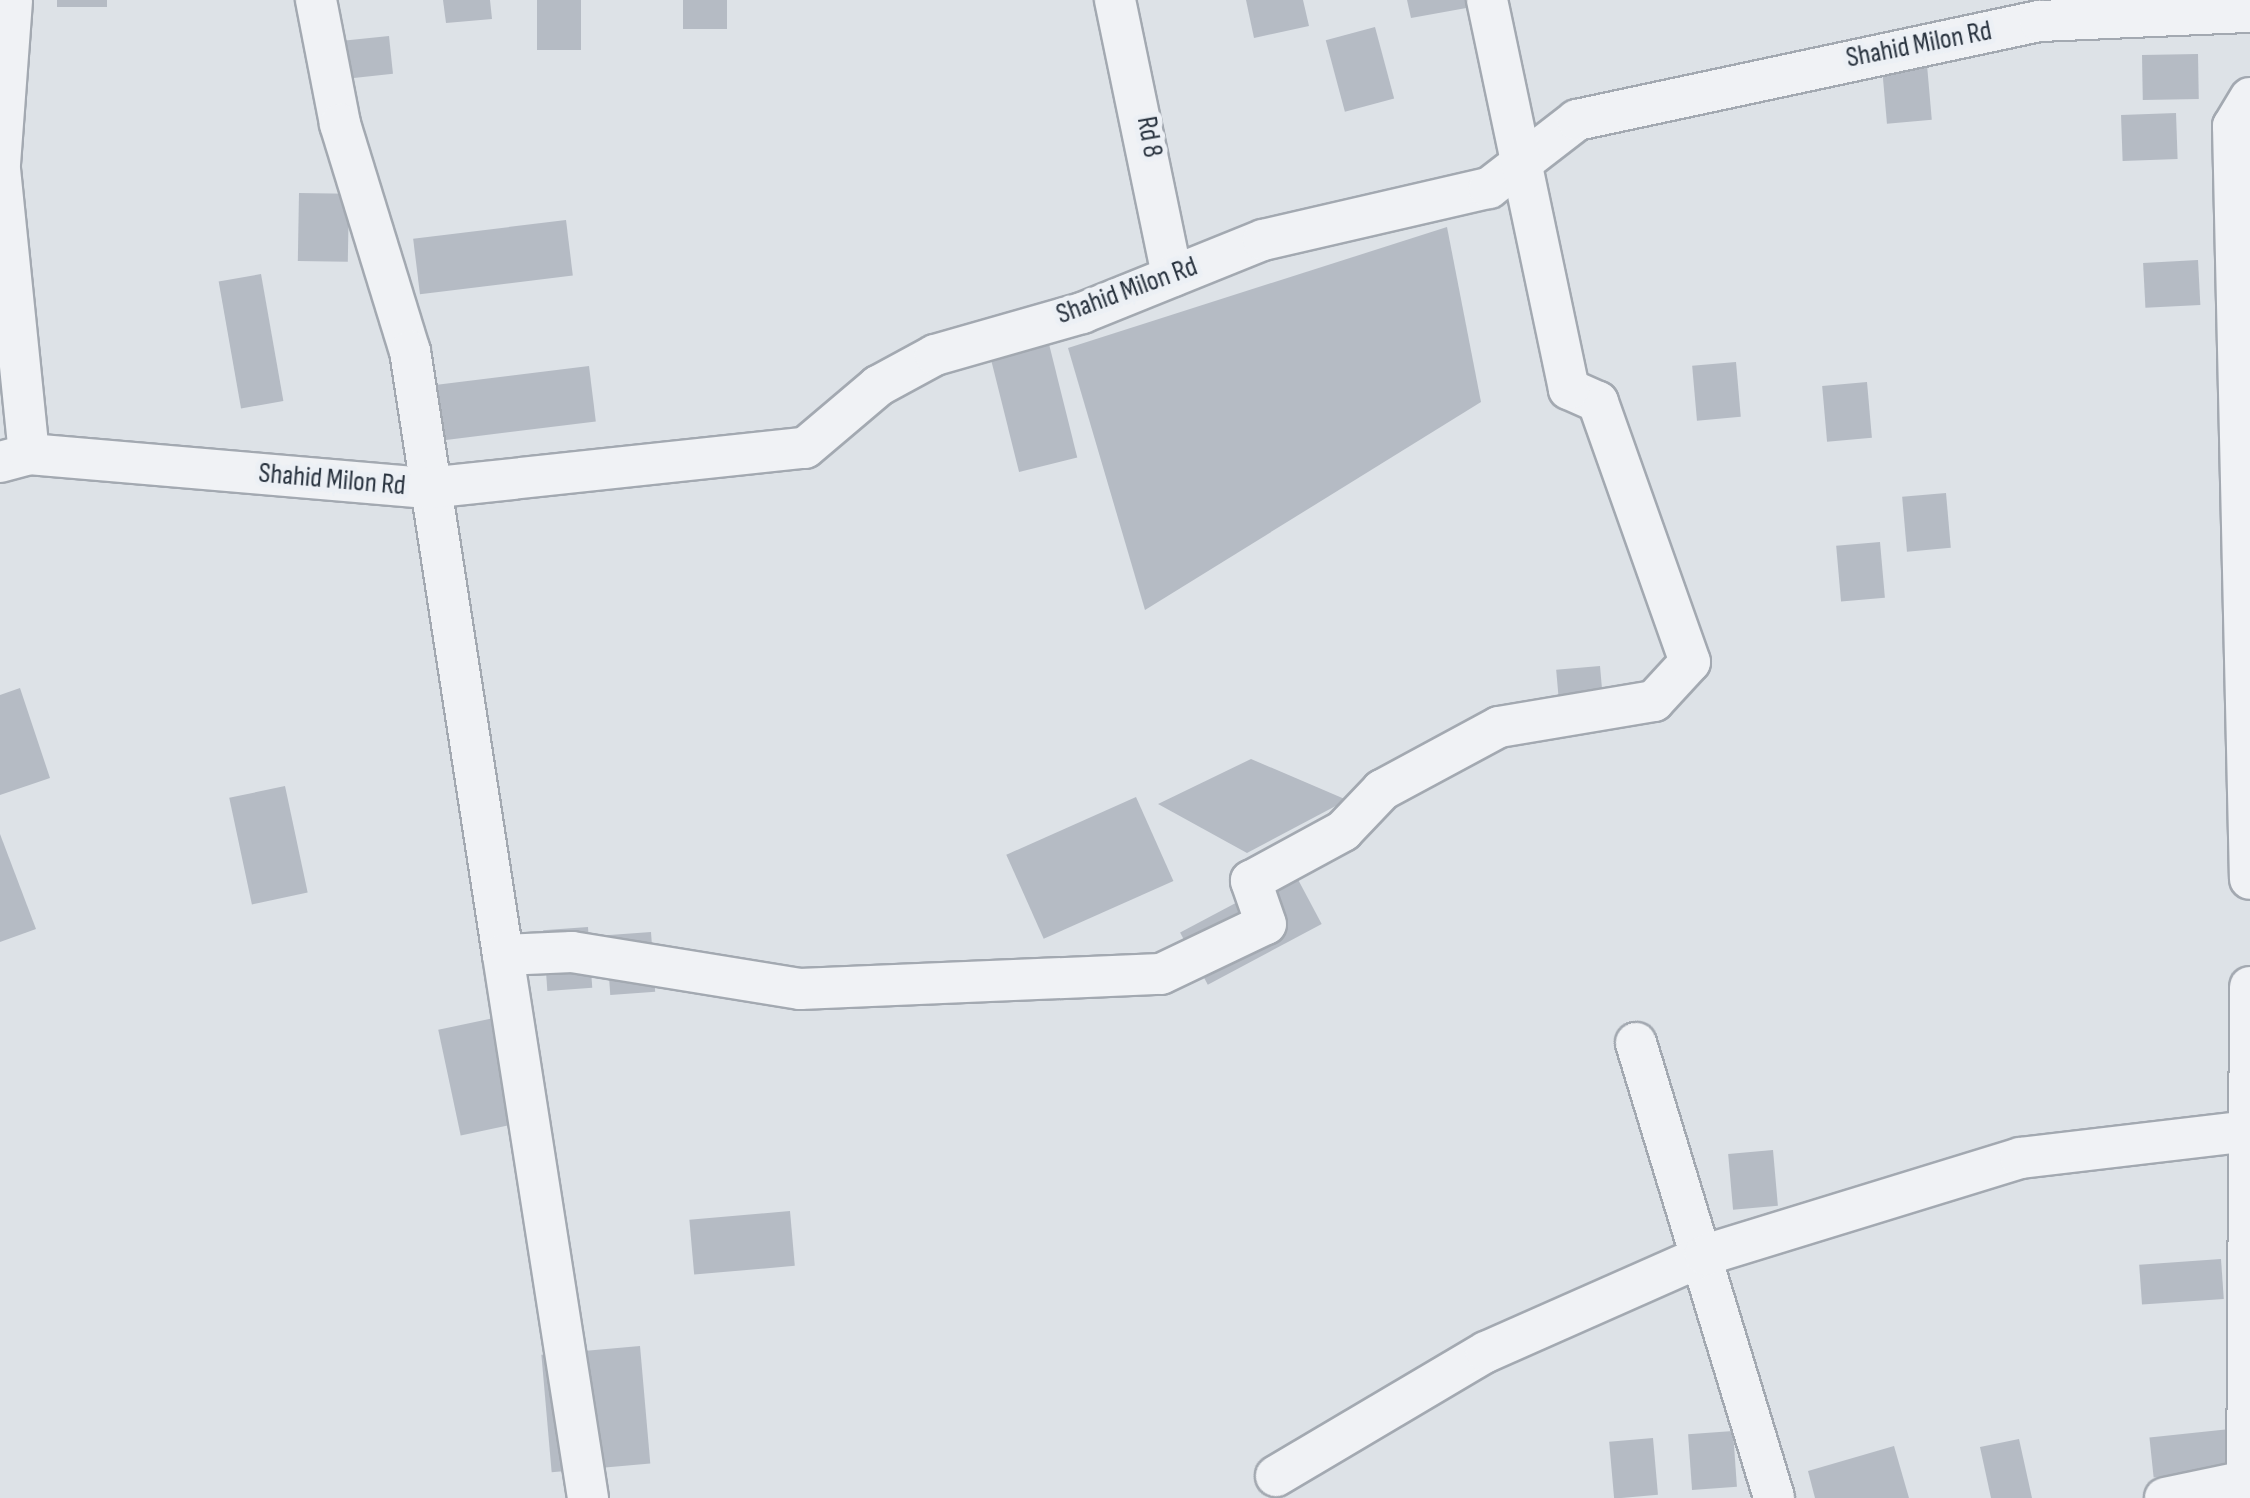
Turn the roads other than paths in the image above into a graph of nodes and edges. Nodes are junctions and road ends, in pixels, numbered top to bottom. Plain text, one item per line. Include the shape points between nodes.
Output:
1 (12, 0) edge
2 (316, 0) edge
3 (1115, 0) edge
4 (1487, 0) edge
5 (2250, 12) edge
6 (2250, 98) edge
7 (1526, 161) junction
8 (0, 167) edge
9 (1172, 276) junction
10 (14, 458) edge
11 (428, 488) junction
12 (2250, 879) edge
13 (503, 955) junction
14 (2250, 987) edge
15 (1636, 1044) dead end
16 (2249, 1131) edge
17 (1705, 1255) junction
18 (1276, 1476) dead end
19 (2247, 1490) edge
20 (588, 1498) edge
21 (1774, 1498) edge
22 (2165, 1498) edge

1 - 8 street
2 - 11 street via 340,124 410,352
3 - 9 street, Rd 8
4 - 7 street
5 - 7 street, Shahid Milon Rd via 2040,21 1823,63 1578,120
6 - 12 street via 2233,126
7 - 9 street, Shahid Milon Rd via 1489,188 1263,240
7 - 13 street via 1570,388 1598,402 1690,662 1654,702 1499,727 1382,790 1343,831 1250,882 1266,924 1161,974 800,990 572,952
8 - 10 street
9 - 11 street, Shahid Milon Rd via 904,369 804,448
10 - 11 street, Shahid Milon Rd
11 - 13 street
13 - 20 street
14 - 16 street
15 - 17 street
16 - 17 street via 2020,1158
16 - 19 street
17 - 18 street via 1486,1352
17 - 21 street
19 - 22 street

